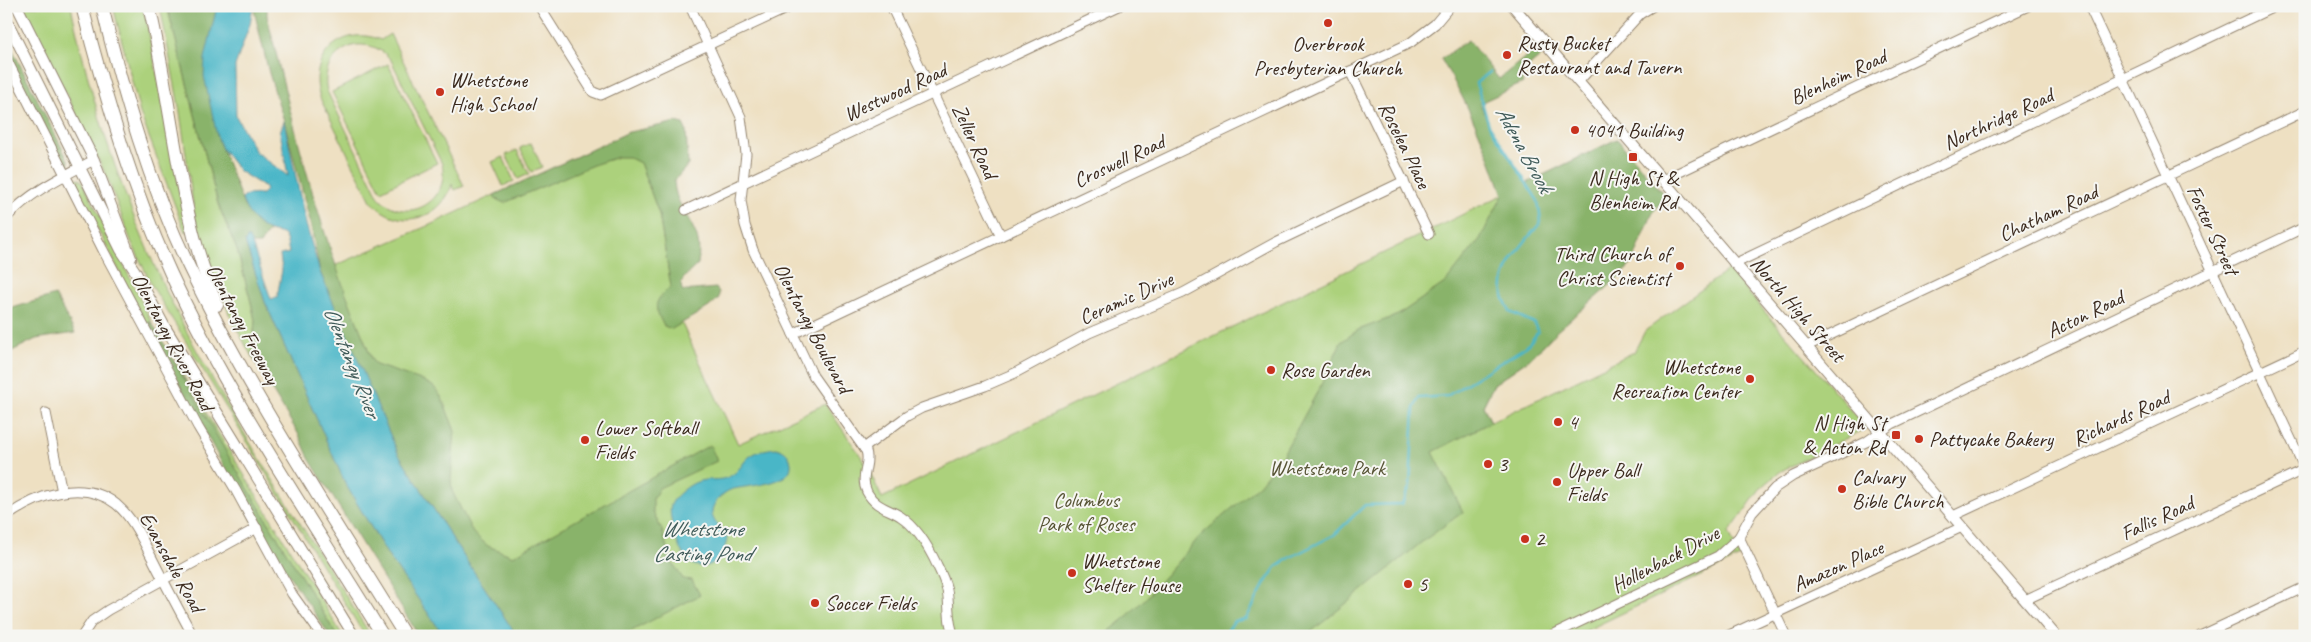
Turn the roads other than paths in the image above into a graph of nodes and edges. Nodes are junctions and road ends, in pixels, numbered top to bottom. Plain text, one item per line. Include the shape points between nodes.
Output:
1 (17, 6) edge
2 (82, 6) edge
3 (102, 6) edge
4 (149, 6) edge
5 (539, 6) edge
6 (690, 6) edge
7 (792, 6) edge
8 (892, 6) edge
9 (1119, 6) edge
10 (1450, 6) edge
11 (1513, 6) edge
12 (1653, 6) edge
13 (2028, 6) edge
14 (2089, 6) edge
15 (2276, 6) edge
16 (6, 19) edge
17 (708, 46) junction
18 (6, 58) edge
19 (1350, 71) junction
20 (2124, 79) junction
21 (1578, 82) junction
22 (932, 94) junction
23 (2305, 111) edge
24 (94, 160) junction
25 (80, 168) junction
26 (65, 175) junction
27 (2168, 175) junction
28 (1663, 180) junction
29 (1404, 181) junction
30 (743, 183) junction
31 (686, 210) dead end
32 (6, 218) edge
33 (2305, 228) edge
34 (1429, 234) dead end
35 (1001, 236) junction
36 (1734, 264) junction
37 (135, 271) junction
38 (2214, 272) junction
39 (793, 334) junction
40 (1807, 346) junction
41 (2305, 351) edge
42 (2260, 372) junction
43 (253, 388) junction
44 (46, 413) dead end
45 (1880, 431) junction
46 (864, 448) junction
47 (2305, 469) edge
48 (62, 492) junction
49 (1953, 516) junction
50 (6, 517) edge
51 (1962, 527) junction
52 (257, 528) junction
53 (1739, 537) junction
54 (164, 581) junction
55 (2305, 587) edge
56 (2025, 600) junction
57 (1775, 613) junction
58 (83, 634) edge
59 (2052, 635) edge
60 (193, 636) edge
61 (322, 636) edge
62 (354, 636) edge
63 (383, 636) edge
64 (405, 636) edge
65 (954, 636) edge
66 (1550, 636) edge
67 (1727, 636) edge
68 (1786, 636) edge
69 (2200, 636) edge

1 - 24 main road, Olentangy River Road
2 - 63 highway, Olentangy Freeway via 119,141 171,274 237,397
3 - 43 highway, Olentangy Freeway via 148,168 189,266
4 - 43 highway via 182,188 200,260
5 - 17 street via 593,92 601,95
6 - 17 street, Olentangy Boulevard
7 - 17 street
8 - 22 street, Zeller Road
9 - 22 street, Westwood Road
10 - 19 street, Croswell Road via 1416,40
11 - 21 main road, North High Street
12 - 21 street via 1640,14
13 - 28 street, Blenheim Road
14 - 20 street, Foster Street
15 - 20 street, Northridge Road
16 - 25 main road, Olentangy River Road
17 - 30 street, Olentangy Boulevard via 741,117 746,154
18 - 26 street, Olentangy River Road
19 - 29 street, Roselea Place
19 - 35 street, Croswell Road
20 - 27 street, Foster Street
20 - 36 street, Northridge Road
21 - 28 main road, North High Street
22 - 30 street, Westwood Road
22 - 35 street, Zeller Road
23 - 27 street, Chatham Road
24 - 25 street
24 - 37 main road, Olentangy River Road
25 - 26 street
25 - 37 main road, Olentangy River Road
26 - 32 street via 27,197
26 - 52 street, Olentangy River Road via 171,379
27 - 38 street, Foster Street
27 - 40 street, Chatham Road
28 - 36 main road, North High Street
29 - 34 street, Roselea Place
29 - 46 street, Ceramic Drive via 1276,242 1191,289 1089,333 1015,373 916,411
30 - 31 street, Westwood Road
30 - 39 street, Olentangy Boulevard via 741,200 753,250
33 - 38 street, Acton Road
35 - 39 street, Croswell Road
36 - 40 main road, North High Street
37 - 62 main road, Olentangy River Road via 165,327
38 - 42 street, Foster Street
38 - 45 street, Acton Road
39 - 46 street, Olentangy Boulevard via 823,391
40 - 45 main road, North High Street
41 - 42 street, Richards Road
42 - 47 street, Foster Street
42 - 49 street, Richards Road
43 - 64 highway, Olentangy Freeway
44 - 48 street
45 - 49 main road, North High Street
45 - 53 street, Hollenback Drive via 1866,442 1793,476 1775,488 1752,513
46 - 65 street via 868,456 864,474 867,491 876,504 909,523 938,565
47 - 56 street, Fallis Road
48 - 50 street, Evansdale Road via 43,497
48 - 54 street, Evansdale Road via 94,493 117,505 133,524
49 - 51 main road, North High Street
51 - 56 main road, North High Street
51 - 57 street, Amazon Place
52 - 54 street
52 - 61 street, Olentangy River Road via 292,594
53 - 57 street
53 - 66 street, Hollenback Drive via 1709,561
54 - 58 street via 108,610
54 - 60 street, Evansdale Road
55 - 69 street
56 - 59 main road, North High Street
57 - 67 street, Amazon Place
57 - 68 street

